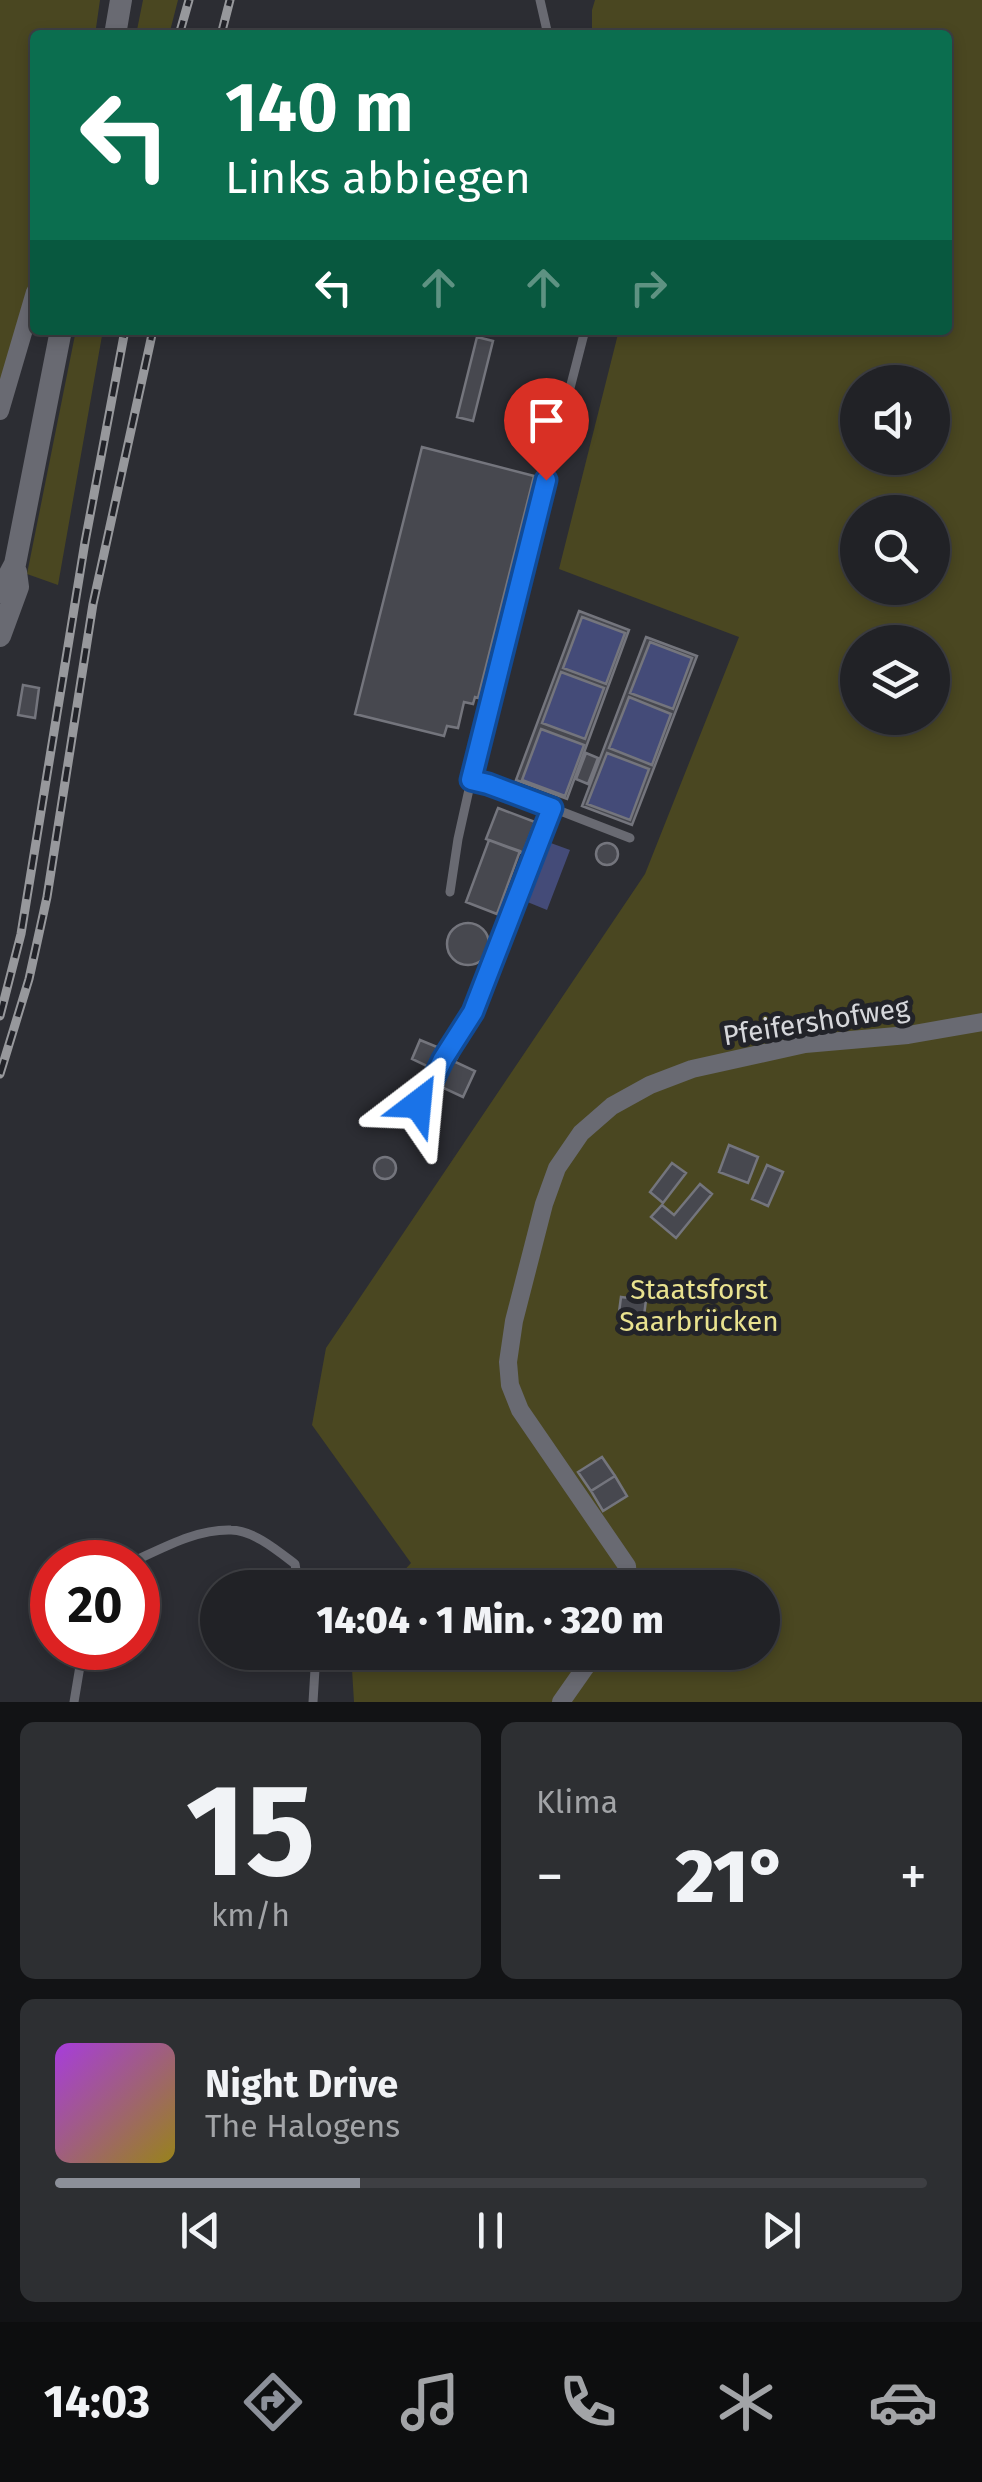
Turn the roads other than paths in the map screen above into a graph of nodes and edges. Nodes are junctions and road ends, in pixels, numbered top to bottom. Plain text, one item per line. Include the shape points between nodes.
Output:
1 (121, 0) edge
2 (540, 0) edge
3 (116, 30) edge
4 (547, 30) edge
5 (30, 309) edge
6 (60, 335) edge
7 (584, 335) edge
8 (0, 411) edge
9 (10, 557) edge
10 (0, 592) edge
11 (0, 636) edge
12 (471, 780) junction
13 (552, 808) junction
14 (630, 838) dead end
15 (450, 892) dead end
16 (473, 1012) junction
17 (982, 1022) edge
18 (454, 1057) dead end
19 (418, 1104) dead end
20 (160, 1549) edge
21 (295, 1570) edge
22 (628, 1570) edge
23 (79, 1670) edge
24 (315, 1670) edge
25 (584, 1670) edge
26 (74, 1702) edge
27 (313, 1702) edge
28 (562, 1702) edge

1 - 3 main road
2 - 4 lane
5 - 8 street
6 - 9 main road
7 - 12 lane
9 - 10 main road
9 - 11 main road via 18,587
12 - 13 lane
12 - 15 lane
13 - 14 lane
13 - 16 lane
16 - 18 lane
16 - 19 lane
17 - 22 street, Pfeifershofweg via 804,1044 692,1069 612,1106 581,1133 557,1168 514,1321 510,1385 520,1410
20 - 21 lane via 192,1535 234,1529 270,1545
23 - 26 lane
24 - 27 lane
25 - 28 street

